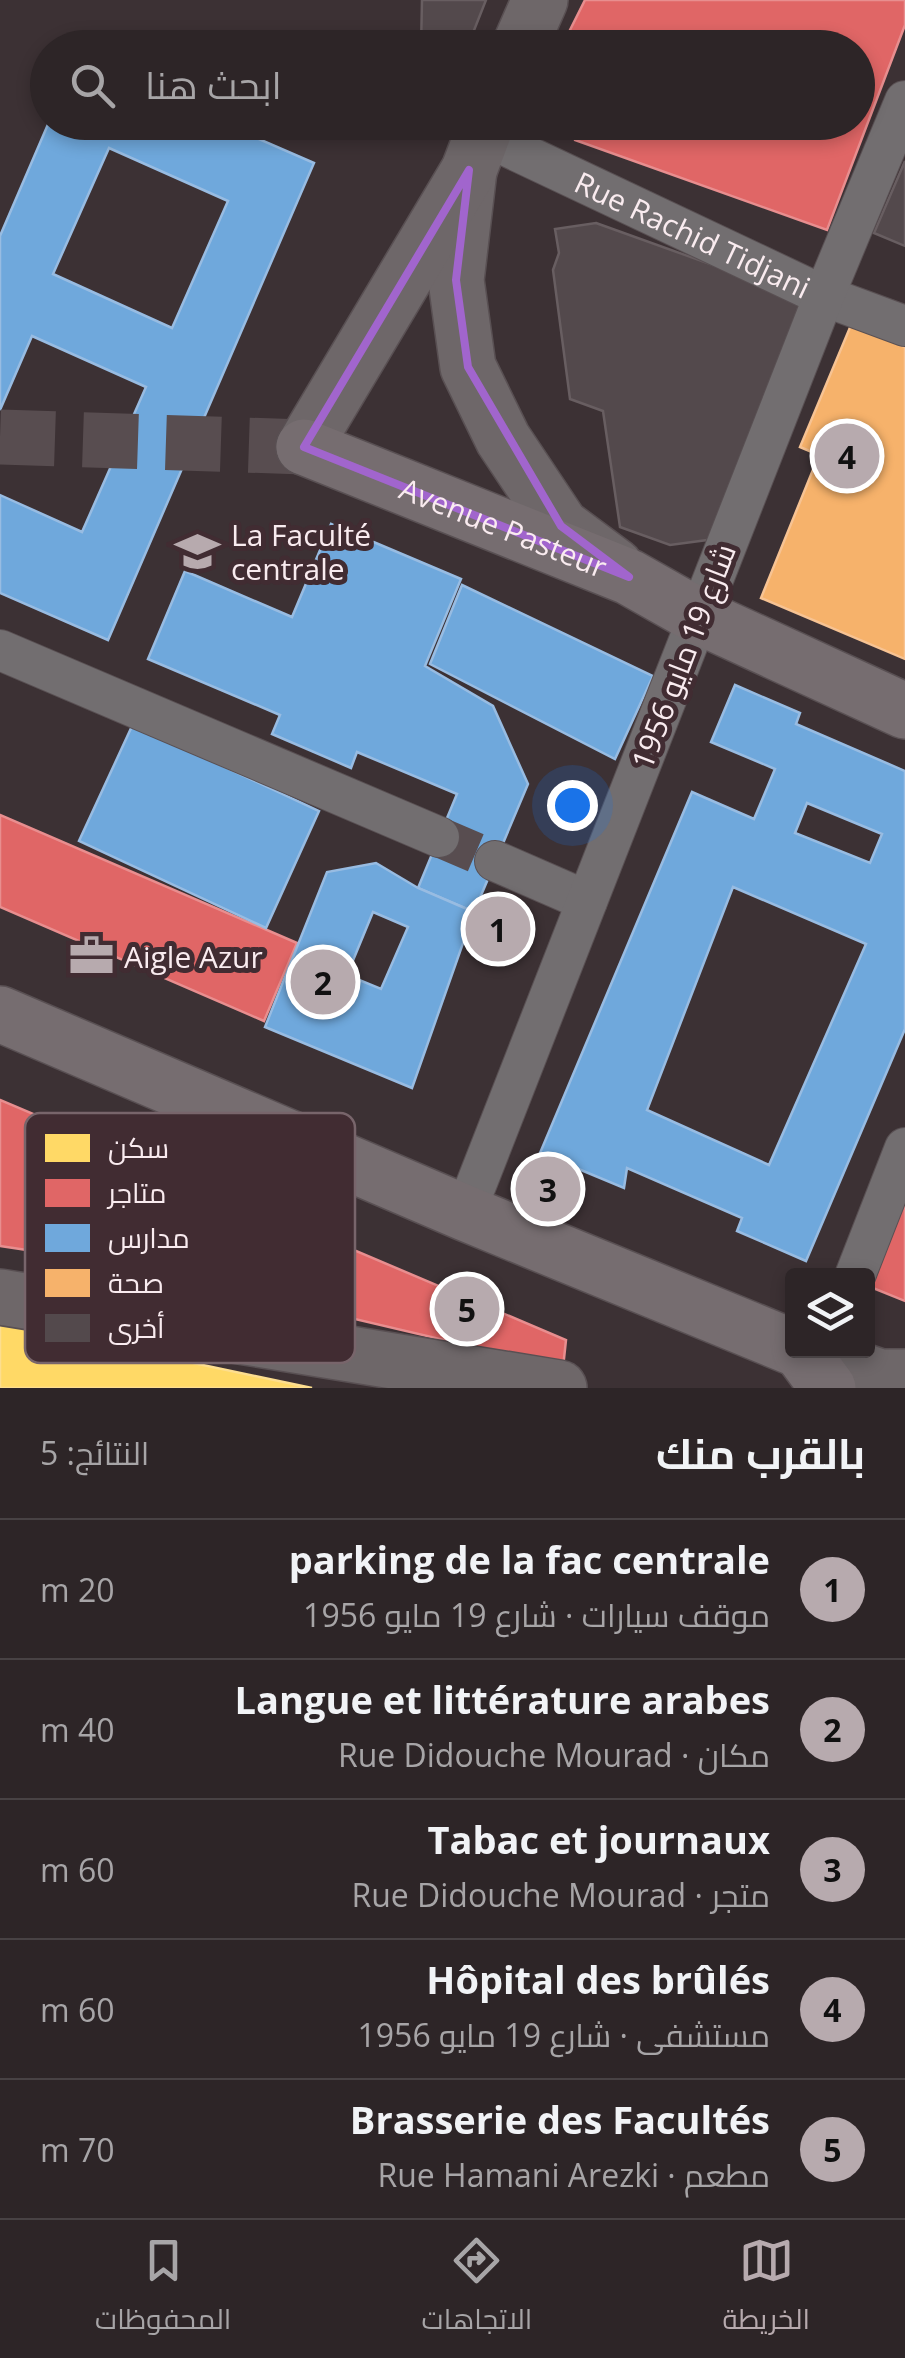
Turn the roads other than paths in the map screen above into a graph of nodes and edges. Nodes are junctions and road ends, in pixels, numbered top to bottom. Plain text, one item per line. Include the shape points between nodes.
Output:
1 (540, 0) edge
2 (527, 30) edge
3 (905, 100) edge
4 (480, 143) edge
5 (824, 296) junction
6 (905, 326) edge
7 (630, 577) junction
8 (698, 616) junction
9 (0, 650) edge
10 (905, 711) edge
11 (440, 837) tunnel mouth
12 (495, 861) tunnel mouth
13 (587, 902) junction
14 (0, 1014) edge
15 (230, 1113) edge
16 (905, 1148) edge
17 (355, 1167) edge
18 (465, 1214) junction
19 (858, 1268) edge
20 (0, 1297) edge
21 (25, 1301) edge
22 (785, 1344) edge
23 (355, 1355) edge
24 (806, 1358) edge
25 (824, 1358) edge
26 (905, 1377) edge
27 (559, 1388) edge
28 (828, 1388) edge

1 - 2 main road
3 - 5 street, شارع 19 مايو 1956
4 - 5 street, Rue Rachid Tidjani
4 - 7 main road via 456,280 468,367 504,439 561,526
4 - 7 main road, Avenue Pasteur via 304,447
5 - 6 street, Rue Rachid Tidjani
5 - 8 street, شارع 19 مايو 1956
7 - 8 main road, Avenue Pasteur
8 - 10 main road, Avenue Pasteur
8 - 13 street, شارع 19 مايو 1956
9 - 11 street
12 - 13 street
13 - 18 street, شارع 19 مايو 1956
14 - 15 main road
16 - 19 street
17 - 18 main road
18 - 22 main road
20 - 21 main road
23 - 27 main road
24 - 28 main road
25 - 26 main road via 880,1377

